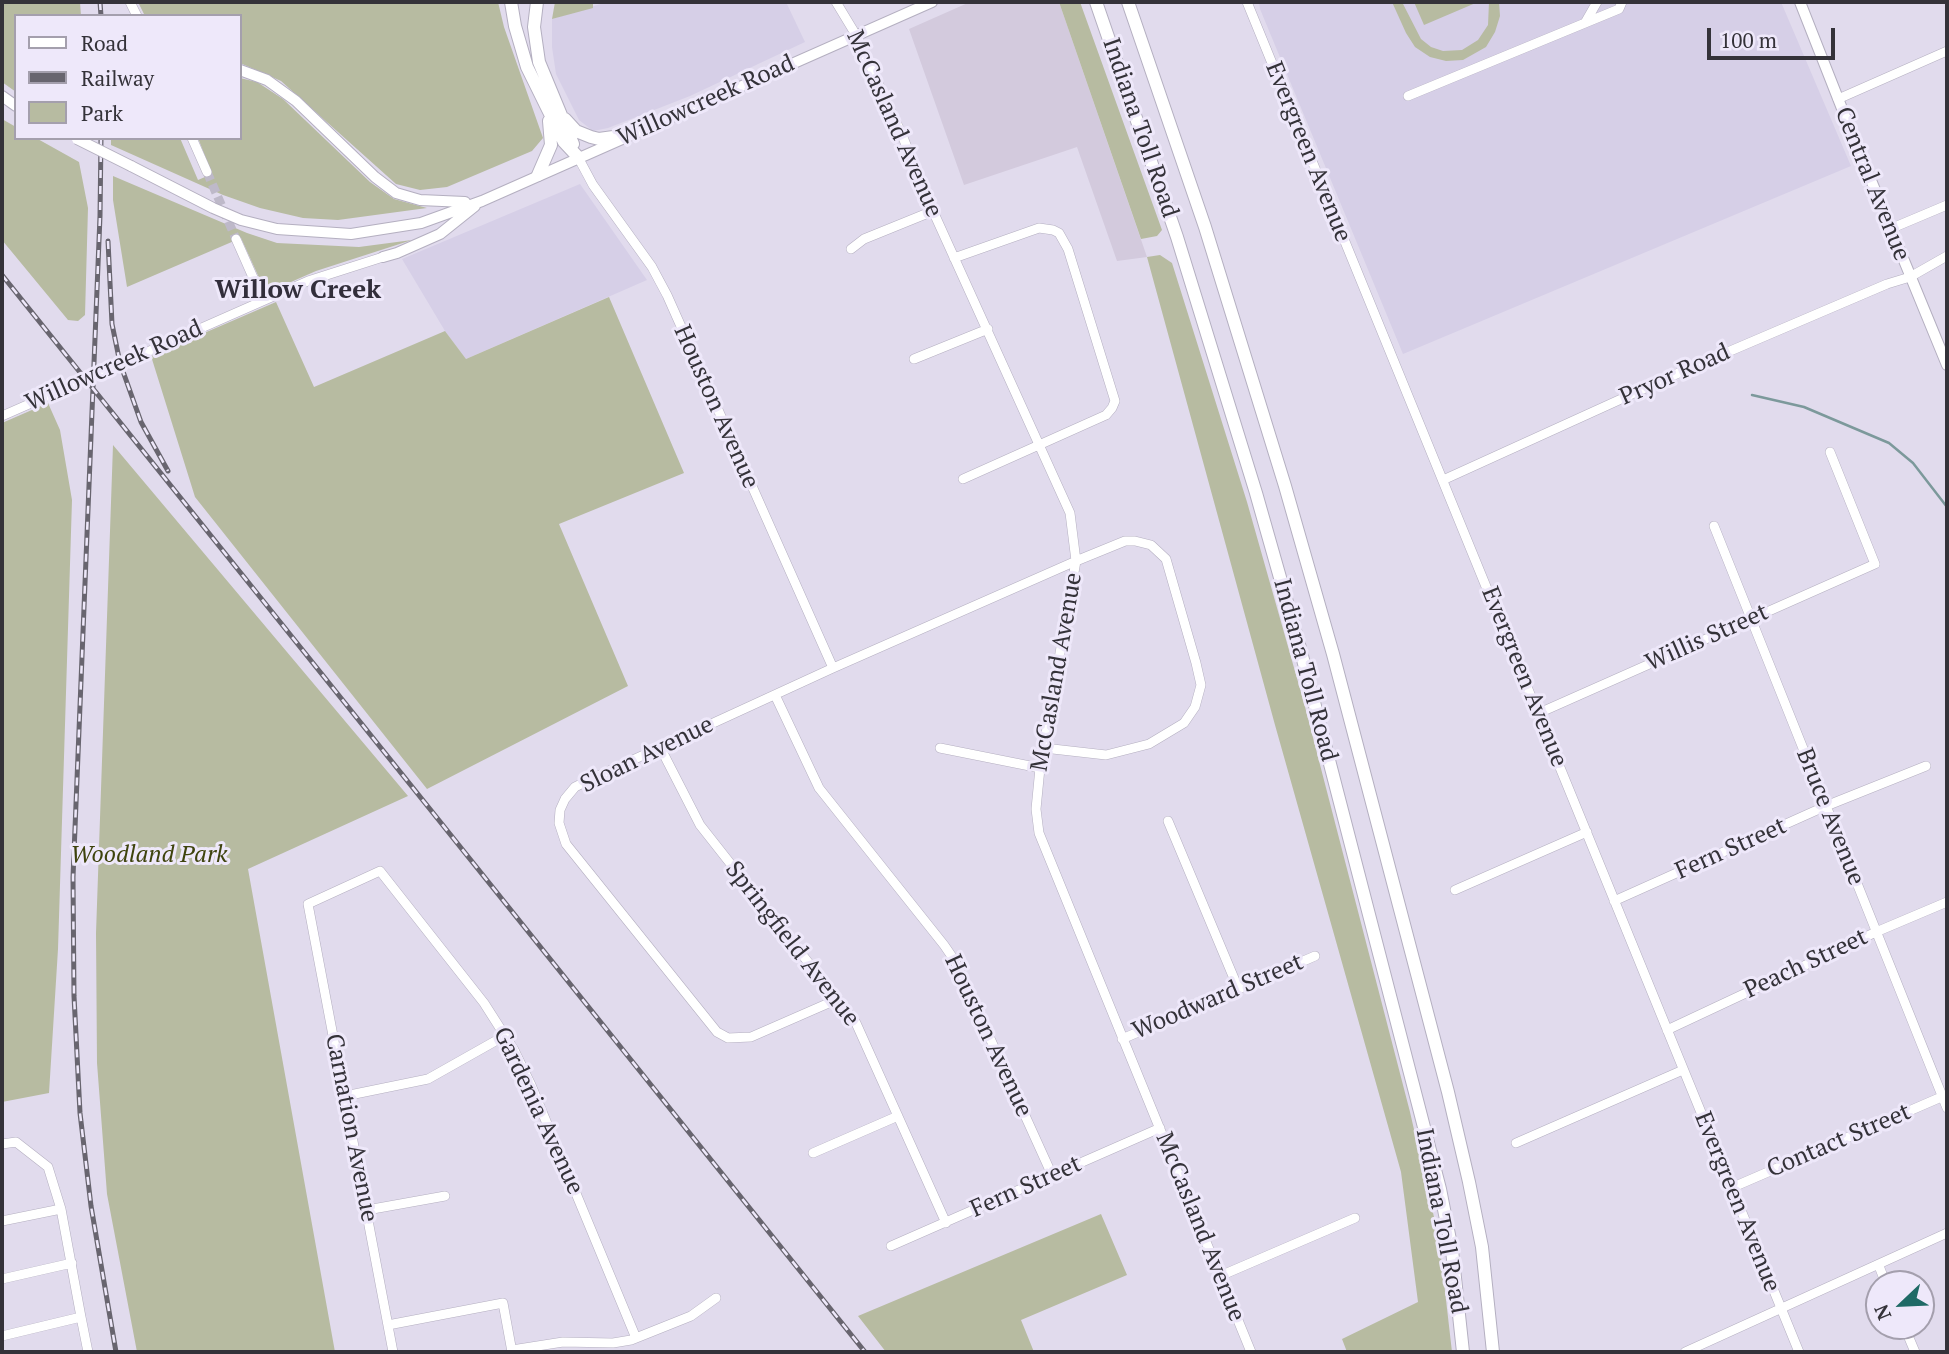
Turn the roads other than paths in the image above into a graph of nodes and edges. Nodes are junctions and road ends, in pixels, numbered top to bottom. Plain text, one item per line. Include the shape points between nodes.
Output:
1 (511, 2) edge
2 (531, 2) edge
3 (537, 2) edge
4 (836, 2) edge
5 (932, 2) edge
6 (1096, 2) edge
7 (1128, 2) edge
8 (1247, 2) edge
9 (1597, 2) edge
10 (1622, 2) edge
11 (1800, 2) edge
12 (1586, 23) junction
13 (534, 27) junction
14 (856, 35) junction
15 (1947, 51) edge
16 (242, 71) edge
17 (1408, 96) dead end
18 (1838, 99) junction
19 (551, 107) junction
20 (628, 135) junction
21 (78, 140) edge
22 (193, 140) edge
23 (578, 157) junction
24 (207, 172) tunnel mouth
25 (538, 175) junction
26 (482, 201) junction
27 (1947, 205) edge
28 (933, 211) junction
29 (1890, 229) junction
30 (236, 239) tunnel mouth
31 (852, 249) dead end
32 (1947, 256) edge
33 (383, 257) joint
34 (954, 258) junction
35 (1910, 277) junction
36 (263, 300) junction
37 (988, 329) junction
38 (914, 359) dead end
39 (1947, 365) edge
40 (2, 416) edge
41 (1040, 445) junction
42 (1830, 452) dead end
43 (962, 478) dead end
44 (1443, 480) junction
45 (1713, 526) dead end
46 (1076, 561) junction
47 (1751, 619) junction
48 (833, 668) junction
49 (775, 695) junction
50 (1539, 713) junction
51 (660, 747) junction
52 (940, 748) dead end
53 (1044, 748) junction
54 (1926, 766) dead end
55 (1040, 768) junction
56 (1826, 806) junction
57 (1168, 821) dead end
58 (1587, 832) junction
59 (380, 871) joint
60 (1455, 890) dead end
61 (1614, 901) junction
62 (1947, 902) edge
63 (1876, 932) junction
64 (1315, 956) dead end
65 (1238, 988) junction
66 (838, 999) junction
67 (1667, 1030) junction
68 (506, 1035) junction
69 (1122, 1038) junction
70 (1683, 1070) junction
71 (345, 1096) junction
72 (1945, 1096) edge
73 (1947, 1108) edge
74 (898, 1116) junction
75 (1160, 1128) junction
76 (1516, 1143) dead end
77 (2, 1144) edge
78 (813, 1153) dead end
79 (1052, 1175) junction
80 (1731, 1188) junction
81 (445, 1196) dead end
82 (61, 1209) junction
83 (367, 1210) junction
84 (1354, 1217) dead end
85 (2, 1221) edge
86 (946, 1223) junction
87 (1947, 1233) edge
88 (891, 1246) dead end
89 (72, 1263) junction
90 (1879, 1266) junction
91 (1881, 1270) edge
92 (1220, 1276) junction
93 (2, 1279) edge
94 (716, 1297) dead end
95 (1781, 1310) junction
96 (80, 1312) junction
97 (388, 1325) junction
98 (2, 1336) edge
99 (636, 1338) junction
100 (512, 1351) edge
101 (88, 1352) edge
102 (393, 1352) edge
103 (1251, 1352) edge
104 (1463, 1352) edge
105 (1493, 1352) edge
106 (1685, 1352) edge
107 (1798, 1352) edge

1 - 19 highway via 521,47
2 - 13 highway
3 - 13 highway
4 - 14 street, McCasland Avenue
5 - 14 main road, Willowcreek Road
6 - 104 highway, Indiana Toll Road via 1177,237 1303,661 1440,1189
7 - 105 highway, Indiana Toll Road via 1205,227 1333,654 1469,1182 1482,1247
8 - 44 street, Evergreen Avenue
9 - 12 street
10 - 12 street via 1619,9
11 - 18 main road, Central Avenue
12 - 17 street
13 - 19 highway
14 - 20 main road, Willowcreek Road
14 - 28 street, McCasland Avenue
15 - 18 street
16 - 26 main road via 267,80 296,101 396,193 456,204
18 - 29 main road, Central Avenue
19 - 20 highway via 585,135 598,139
19 - 23 highway
19 - 25 highway via 551,145
20 - 23 main road, Willowcreek Road
21 - 26 main road, bridge via 241,220 291,230 351,234 387,230
22 - 24 street
23 - 25 main road, Willowcreek Road
23 - 48 street, Houston Avenue via 667,295
25 - 26 main road, Willowcreek Road
26 - 33 main road via 440,234
27 - 29 street
28 - 31 street via 864,239
28 - 34 street, McCasland Avenue
29 - 35 main road, Central Avenue
30 - 36 street
32 - 35 street, Pryor Road
33 - 36 street, Willowcreek Road via 330,272
34 - 37 street, McCasland Avenue
34 - 41 street via 1040,228 1053,230 1065,240 1115,401 1106,415
35 - 39 main road, Central Avenue
35 - 44 street, Pryor Road via 1674,375
36 - 40 street, Willowcreek Road
37 - 38 street
37 - 41 street, McCasland Avenue
41 - 43 street
41 - 46 street, McCasland Avenue via 1070,513
42 - 47 street, Willis Street via 1875,564
44 - 50 street, Evergreen Avenue
45 - 47 street, Bruce Avenue
46 - 48 street, Sloan Avenue
46 - 53 street, McCasland Avenue
46 - 53 street, Sloan Avenue via 1125,541 1151,545 1162,554 1201,685 1184,723 1149,744 1106,755
47 - 50 street, Willis Street
47 - 56 street, Bruce Avenue
48 - 49 street, Sloan Avenue
49 - 51 street, Sloan Avenue
49 - 79 street, Houston Avenue via 819,788 955,961
50 - 58 street, Evergreen Avenue
51 - 66 street, Springfield Avenue via 699,825
51 - 66 street, Sloan Avenue via 575,787 560,810 566,844 717,1032 728,1038 751,1037
52 - 55 street
53 - 55 street, McCasland Avenue
54 - 56 street, Fern Street
55 - 69 street, McCasland Avenue via 1039,833
56 - 61 street, Fern Street
56 - 63 street, Bruce Avenue
57 - 65 street
58 - 60 street
58 - 61 street, Evergreen Avenue
59 - 68 street, Gardenia Avenue
59 - 71 street, Carnation Avenue via 308,904
61 - 67 street, Evergreen Avenue
62 - 63 street, Peach Street
63 - 67 street, Peach Street
63 - 72 street, Bruce Avenue
64 - 65 street, Woodward Street
65 - 69 street, Woodward Street
66 - 74 street, Springfield Avenue via 856,1023
67 - 70 street, Evergreen Avenue
68 - 71 street via 428,1079
68 - 99 street, Gardenia Avenue
69 - 75 street, McCasland Avenue
70 - 76 street
70 - 80 street, Evergreen Avenue
71 - 83 street, Carnation Avenue
72 - 73 street, Bruce Avenue
72 - 80 street, Contact Street
74 - 78 street
74 - 86 street, Springfield Avenue
75 - 79 street, Fern Street
75 - 92 street, McCasland Avenue
77 - 82 street via 16,1142 48,1167
79 - 86 street, Fern Street
80 - 95 street, Evergreen Avenue
81 - 83 street
82 - 85 street
82 - 89 street
83 - 97 street, Carnation Avenue
84 - 92 street
86 - 88 street, Fern Street
87 - 90 street
89 - 93 street
89 - 96 street
90 - 91 street
90 - 95 street
92 - 103 street, McCasland Avenue
94 - 99 street via 691,1316
95 - 106 street
95 - 107 street, Evergreen Avenue
96 - 98 street
96 - 101 street
97 - 100 street via 503,1303
97 - 102 street, Carnation Avenue
99 - 100 street via 612,1343 553,1343

